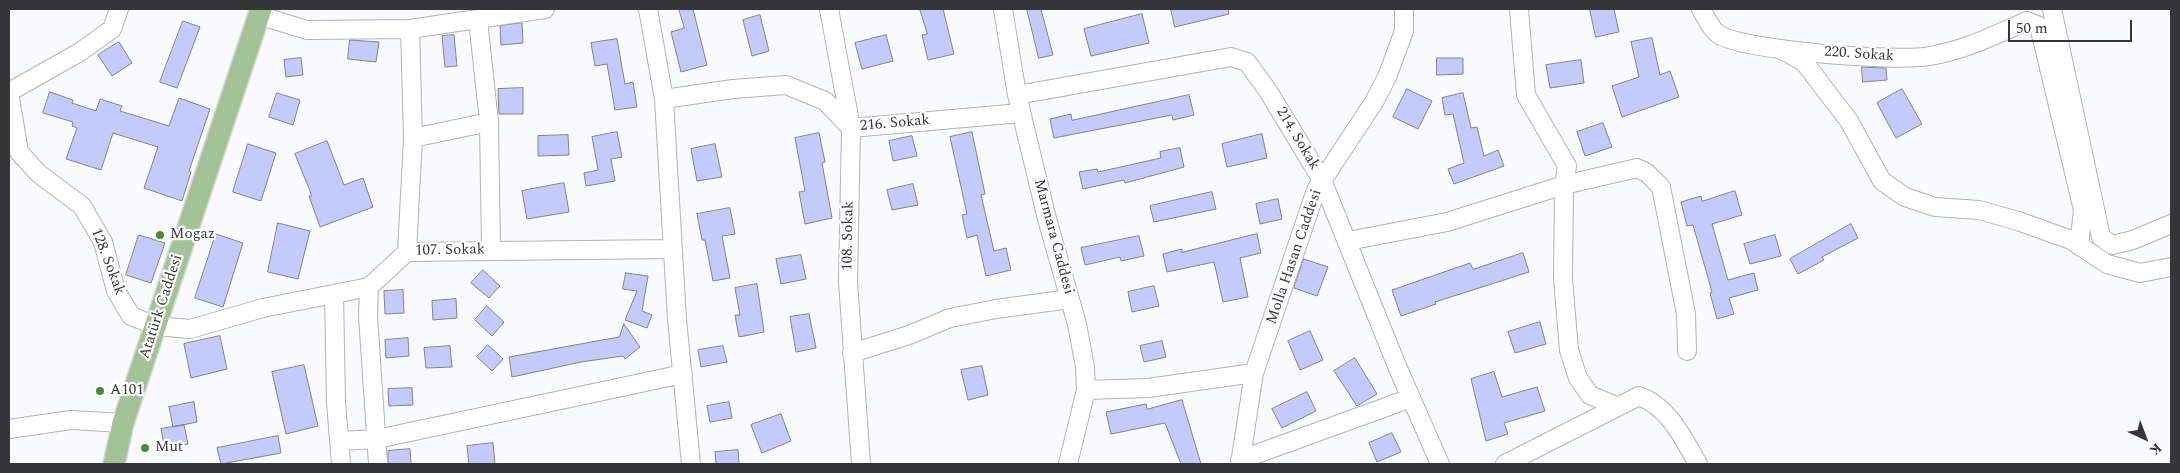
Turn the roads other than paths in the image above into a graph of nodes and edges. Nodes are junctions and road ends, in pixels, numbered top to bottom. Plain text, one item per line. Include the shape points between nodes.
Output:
1 (119, 9) edge
2 (545, 9) edge
3 (648, 9) edge
4 (829, 9) edge
5 (1003, 9) edge
6 (1404, 9) edge
7 (1518, 9) edge
8 (1700, 9) edge
9 (2052, 9) edge
10 (259, 12) edge
11 (2027, 15) edge
12 (478, 20) junction
13 (410, 29) junction
14 (1782, 50) junction
15 (9, 92) edge
16 (1017, 95) junction
17 (664, 99) junction
18 (1021, 113) junction
19 (489, 122) junction
20 (851, 128) junction
21 (413, 138) junction
22 (1322, 180) junction
23 (1564, 185) junction
24 (2171, 224) edge
25 (1348, 241) junction
26 (2079, 246) junction
27 (672, 249) junction
28 (491, 250) junction
29 (407, 252) junction
30 (2171, 267) edge
31 (369, 287) junction
32 (334, 294) junction
33 (1070, 298) junction
34 (156, 326) junction
35 (1687, 351) dead end
36 (852, 353) junction
37 (1254, 373) junction
38 (683, 374) junction
39 (1086, 390) junction
40 (1411, 398) junction
41 (1618, 407) junction
42 (123, 423) junction
43 (9, 430) edge
44 (377, 438) junction
45 (340, 441) junction
46 (1240, 462) edge
47 (114, 464) edge
48 (341, 464) edge
49 (378, 464) edge
50 (691, 464) edge
51 (861, 464) edge
52 (1068, 464) edge
53 (1440, 464) edge
54 (1505, 464) edge
55 (1698, 464) edge

1 - 15 street via 112,28 80,52
2 - 12 street
3 - 17 street
4 - 20 street, 108. Sokak
5 - 16 street, Marmara Caddesi
6 - 22 street, Molla Hasan Caddesi via 1404,31 1387,77
7 - 23 street via 1526,95 1567,166
8 - 14 street, 220. Sokak via 1718,34 1751,45
9 - 24 street via 2101,237 2112,245
10 - 13 street via 307,30
10 - 34 main road, Atatürk Caddesi
11 - 14 street, 220. Sokak via 1967,48 1928,57
11 - 26 street via 2039,26 2083,210
12 - 13 street
12 - 19 street
13 - 21 street
14 - 26 street via 1804,62 1815,74 1849,121 1882,181 1905,197 1935,207 1979,210 2036,227
15 - 34 street, 128. Sokak via 19,152 38,172 82,206 103,242 116,291 131,316
16 - 18 street, Marmara Caddesi
16 - 22 street, 214. Sokak via 1231,57 1247,62 1268,90
17 - 20 street, 216. Sokak via 733,89 786,86 825,101
17 - 27 street
18 - 20 street, 216. Sokak
18 - 33 street, Marmara Caddesi
19 - 21 street
19 - 28 street
20 - 36 street, 108. Sokak via 848,282
21 - 29 street
22 - 25 street, 214. Sokak
22 - 37 street, Molla Hasan Caddesi
23 - 25 street via 1447,222
23 - 35 street via 1637,168 1661,187 1686,314
23 - 41 street via 1563,279 1569,350 1578,378 1590,395
25 - 40 street, 214. Sokak
26 - 30 street via 2107,264 2140,273
27 - 28 street, 107. Sokak
27 - 38 street
28 - 29 street, 107. Sokak
29 - 31 street, 107. Sokak
31 - 32 street
31 - 44 street via 368,316
32 - 34 street via 263,308 190,329
32 - 45 street
33 - 36 street via 950,318
33 - 39 street, Marmara Caddesi via 1084,358
34 - 42 main road, Atatürk Caddesi
36 - 51 street, 108. Sokak
37 - 39 street via 1148,388
37 - 46 street, Molla Hasan Caddesi
38 - 44 street
38 - 50 street
39 - 52 street, Marmara Caddesi
40 - 46 street
40 - 53 street, 214. Sokak
41 - 54 street
41 - 55 street via 1639,396 1650,400 1671,419
42 - 43 street via 70,420
42 - 47 main road, Atatürk Caddesi
44 - 45 street
44 - 49 street
45 - 48 street

